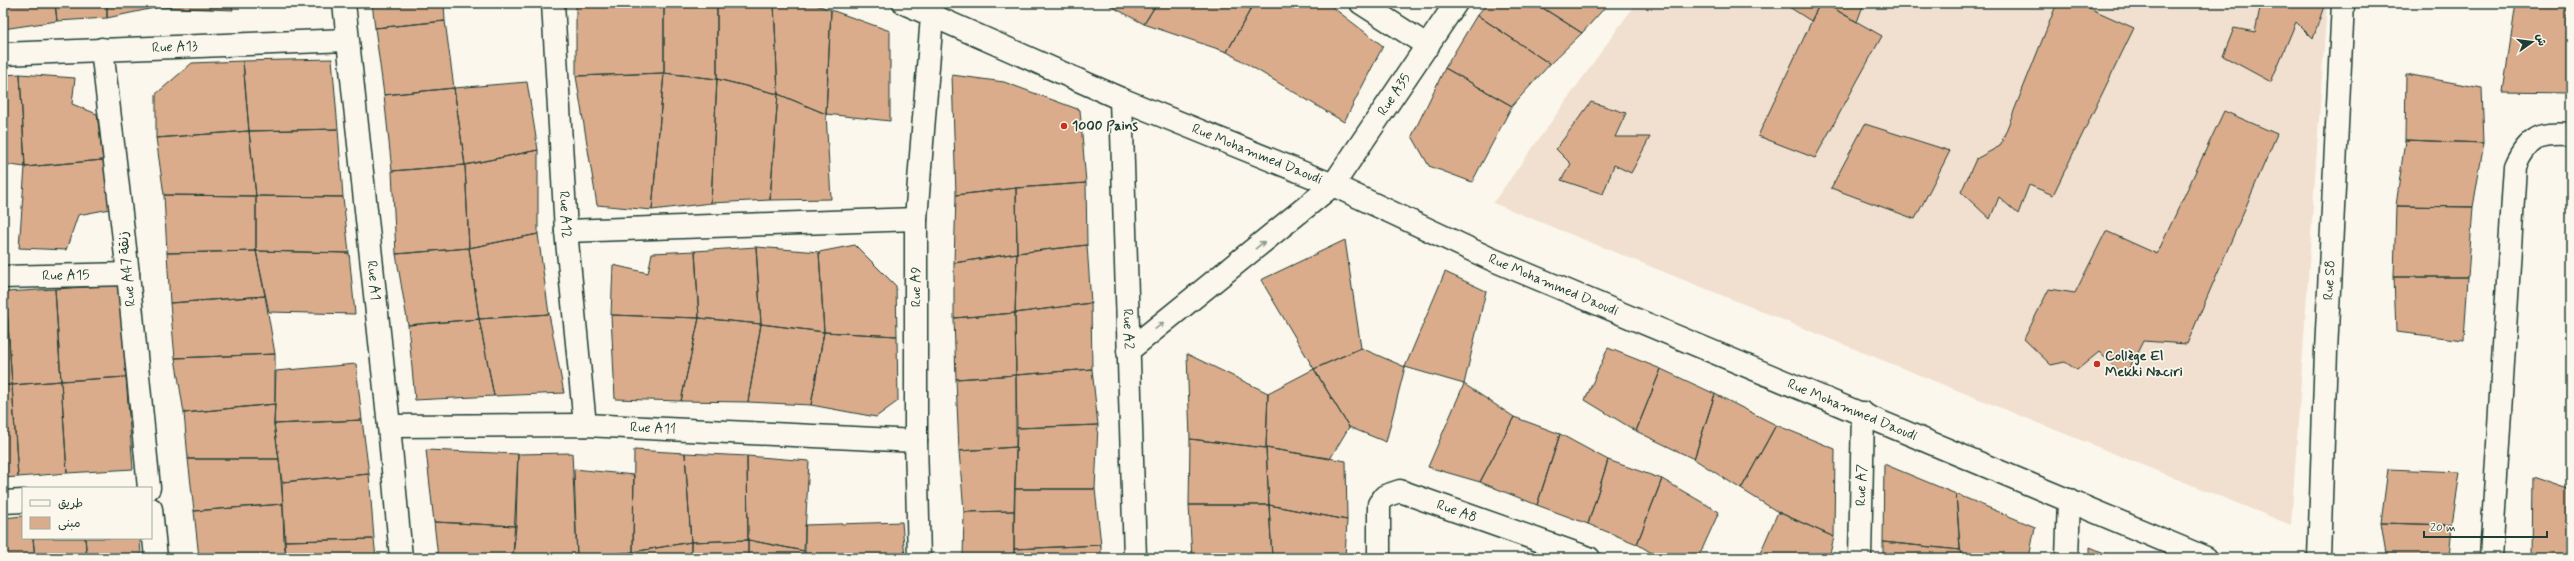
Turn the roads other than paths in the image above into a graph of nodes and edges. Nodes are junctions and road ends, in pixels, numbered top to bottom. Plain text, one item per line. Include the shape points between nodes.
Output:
1 (344, 3) edge
2 (553, 3) edge
3 (904, 3) edge
4 (1361, 3) edge
5 (1456, 3) edge
6 (2343, 3) edge
7 (932, 16) junction
8 (347, 40) junction
9 (1428, 46) junction
10 (102, 49) junction
11 (3, 54) edge
12 (1121, 99) junction
13 (2571, 135) edge
14 (1333, 185) junction
15 (916, 218) junction
16 (566, 231) junction
17 (128, 274) junction
18 (3, 277) edge
19 (1128, 351) junction
20 (1863, 412) junction
21 (585, 425) junction
22 (389, 426) junction
23 (916, 441) junction
24 (149, 487) edge
25 (2070, 500) junction
26 (22, 501) edge
27 (3, 502) edge
28 (152, 519) edge
29 (156, 558) edge
30 (401, 558) edge
31 (919, 558) edge
32 (1135, 558) edge
33 (1379, 558) edge
34 (1589, 558) edge
35 (1860, 558) edge
36 (2067, 558) edge
37 (2206, 558) edge
38 (2319, 558) edge
39 (2491, 558) edge

1 - 8 street, Rue A1
2 - 16 street, Rue A12
3 - 7 street, Rue Mohammed Daoudi
4 - 9 street
5 - 9 street, Rue A35
6 - 38 street, Rue S8
7 - 12 street, Rue Mohammed Daoudi
7 - 15 street, Rue A9
8 - 10 street, Rue A13
8 - 22 street, Rue A1
9 - 14 street, Rue A35
10 - 11 street, Rue A13
10 - 17 street, Rue A47 زنقة
12 - 14 street, Rue Mohammed Daoudi
12 - 19 street, Rue A2
13 - 39 street via 2543,135 2531,141 2522,149 2515,166
19 -> 14 street, Rue A35
14 - 20 street, Rue Mohammed Daoudi via 1491,259
15 - 16 street
15 - 23 street, Rue A9
16 - 21 street, Rue A12
17 - 18 street, Rue A15
17 - 24 street, Rue A47 زنقة
19 - 32 street, Rue A2
20 - 25 street, Rue Mohammed Daoudi
20 - 35 street, Rue A7
21 - 22 street, Rue A11
21 - 23 street, Rue A11
22 - 30 street, Rue A1
23 - 31 street, Rue A9
25 - 36 street
25 - 37 street, Rue Mohammed Daoudi
26 - 27 street
28 - 29 street
33 - 34 street, Rue A8 via 1379,504 1385,496 1400,491

